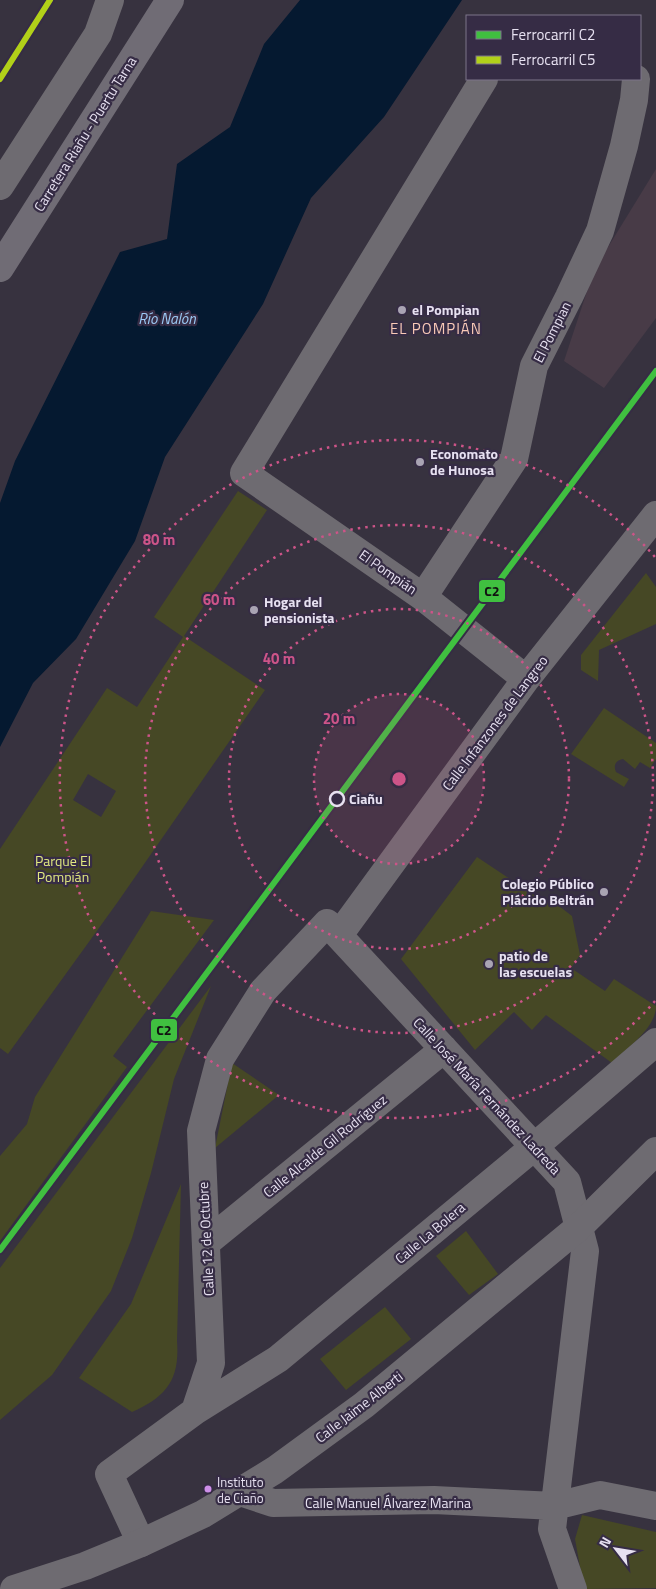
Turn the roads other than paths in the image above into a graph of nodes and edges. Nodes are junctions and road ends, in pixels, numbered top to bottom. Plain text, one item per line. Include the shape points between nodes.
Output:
1 (110, 0) edge
2 (170, 0) edge
3 (483, 80) edge
4 (636, 80) edge
5 (0, 186) edge
6 (0, 268) edge
7 (656, 515) edge
8 (423, 597) junction
9 (526, 679) junction
10 (333, 929) junction
11 (656, 1042) edge
12 (444, 1049) junction
13 (534, 1147) junction
14 (656, 1151) edge
15 (579, 1227) junction
16 (206, 1243) junction
17 (195, 1411) junction
18 (240, 1492) junction
19 (555, 1506) junction
20 (656, 1506) edge
21 (141, 1543) junction
22 (14, 1589) edge
23 (572, 1589) edge

1 - 5 street via 98,34
2 - 6 main road, Carretera Riañu - Puertu Tarna
3 - 8 street, El Pompián via 244,473
4 - 8 street, El Pompian via 624,146 600,231 534,366 514,459
7 - 9 street, Calle Infanzones de Langreo
8 - 9 street, El Pompián
9 - 10 street, Calle Infanzones de Langreo
10 - 12 street, Calle José María Fernández Ladreda
10 - 16 street, Calle 12 de Octubre via 263,990 220,1058 201,1130
11 - 13 street, Calle La Bolera
12 - 13 street, Calle José María Fernández Ladreda
12 - 16 street, Calle Alcalde Gil Rodríguez
13 - 15 street, Calle José María Fernández Ladreda via 567,1182
13 - 17 street, Calle La Bolera via 278,1359
14 - 15 street, Calle Jaime Alberti
15 - 18 street, Calle Jaime Alberti via 364,1405
15 - 19 street, Calle José María Fernández Ladreda via 585,1251
16 - 17 street, Calle 12 de Octubre via 211,1363
17 - 21 street via 109,1474
18 - 19 street, Calle Manuel Álvarez Marina via 273,1503 434,1500
18 - 21 street, Calle Jaime Alberti via 203,1514
19 - 20 street, Calle Manuel Álvarez Marina via 600,1495
19 - 23 street, Calle José María Fernández Ladreda via 552,1529
21 - 22 street, Calle Jaime Alberti

